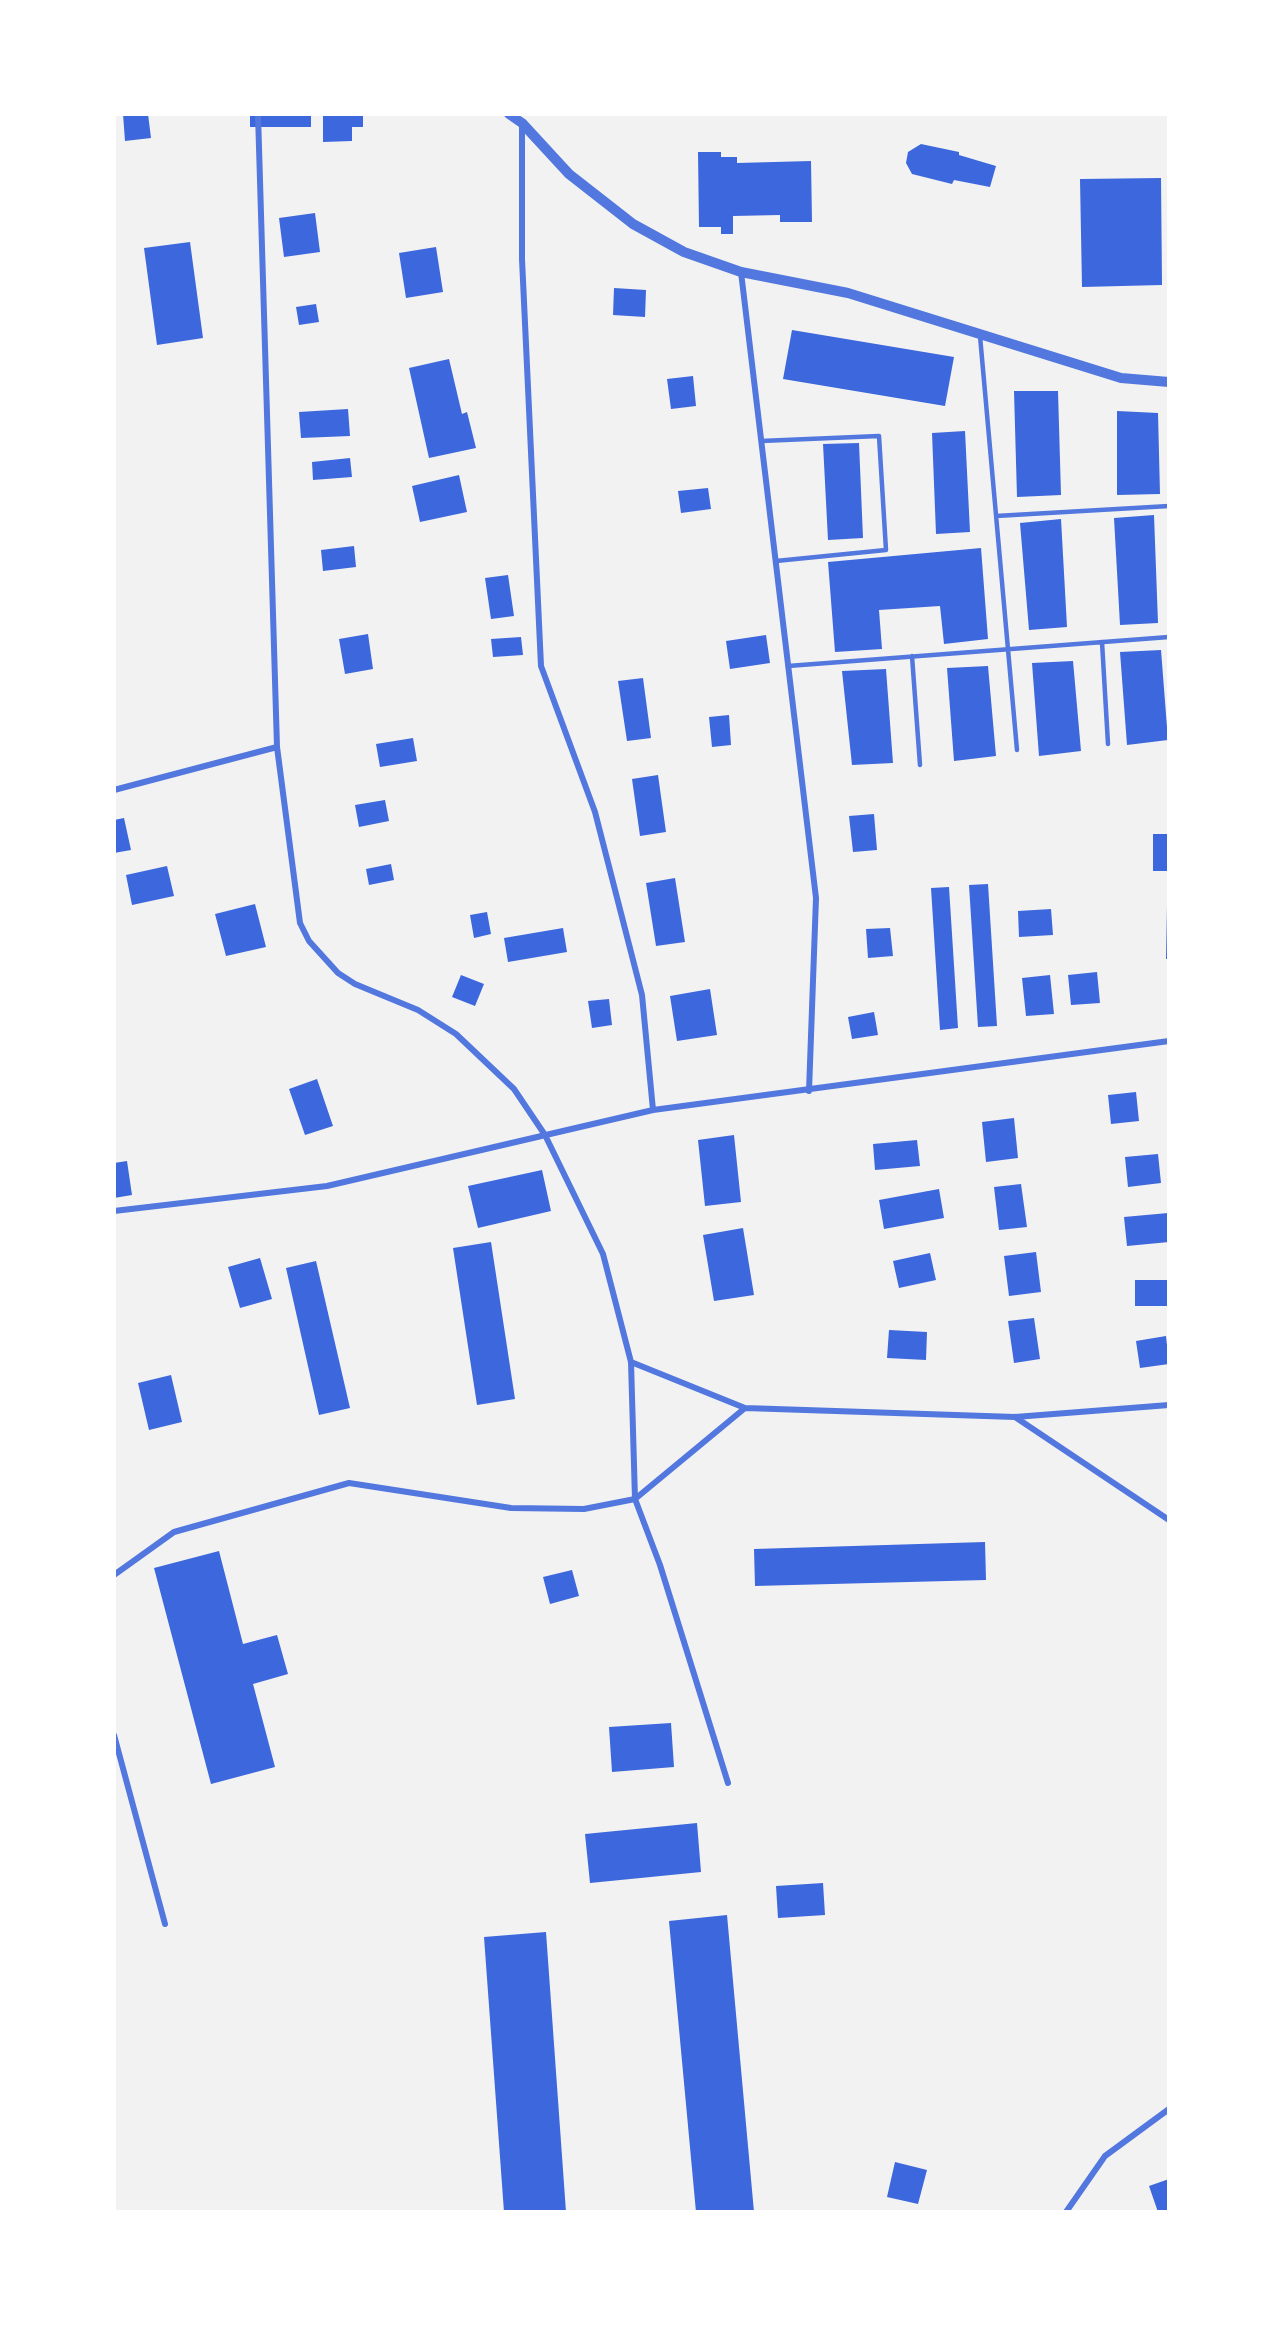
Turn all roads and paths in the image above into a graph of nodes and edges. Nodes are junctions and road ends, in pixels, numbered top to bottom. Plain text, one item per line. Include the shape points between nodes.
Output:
1 (258, 114) edge
2 (509, 114) edge
3 (522, 123) junction
4 (741, 272) junction
5 (980, 336) junction
6 (1169, 382) edge
7 (761, 441) junction
8 (1169, 506) edge
9 (996, 516) junction
10 (776, 561) junction
11 (1169, 637) edge
12 (1102, 642) junction
13 (1008, 649) junction
14 (912, 656) junction
15 (788, 666) junction
16 (1108, 744) dead end
17 (277, 747) junction
18 (1017, 750) dead end
19 (920, 765) dead end
20 (114, 790) edge
21 (1169, 1041) edge
22 (809, 1091) junction
23 (653, 1110) junction
24 (545, 1135) junction
25 (114, 1211) edge
26 (631, 1362) junction
27 (1169, 1405) edge
28 (745, 1408) junction
29 (1015, 1417) junction
30 (635, 1499) junction
31 (1169, 1520) edge
32 (114, 1575) edge
33 (114, 1735) edge
34 (728, 1783) dead end
35 (165, 1924) dead end
36 (1169, 2109) edge
37 (1066, 2212) edge

1 - 17 street
2 - 3 street
3 - 4 street via 569,174 633,224 684,252
3 - 23 street via 522,260 541,666 595,812 639,983
4 - 5 street via 848,293
4 - 7 street
5 - 6 street via 1121,378
5 - 9 lane
7 - 10 street
7 - 10 lane via 879,436 886,550
8 - 9 lane
9 - 13 lane
10 - 15 street
11 - 12 lane
12 - 13 lane
12 - 16 lane
13 - 14 lane
13 - 18 lane
14 - 15 lane
14 - 19 lane
15 - 22 street via 816,898
17 - 20 street
17 - 24 street via 303,933 338,972 355,984 417,1010 456,1034 514,1089
21 - 22 street
22 - 23 street
23 - 24 street
24 - 25 street via 327,1186
24 - 26 street via 603,1254
26 - 28 street
26 - 30 street
27 - 29 street
28 - 29 street
28 - 30 street
29 - 31 street
30 - 32 street via 584,1509 511,1508 349,1483 174,1532
30 - 34 street via 660,1565
33 - 35 street
36 - 37 street via 1105,2156

